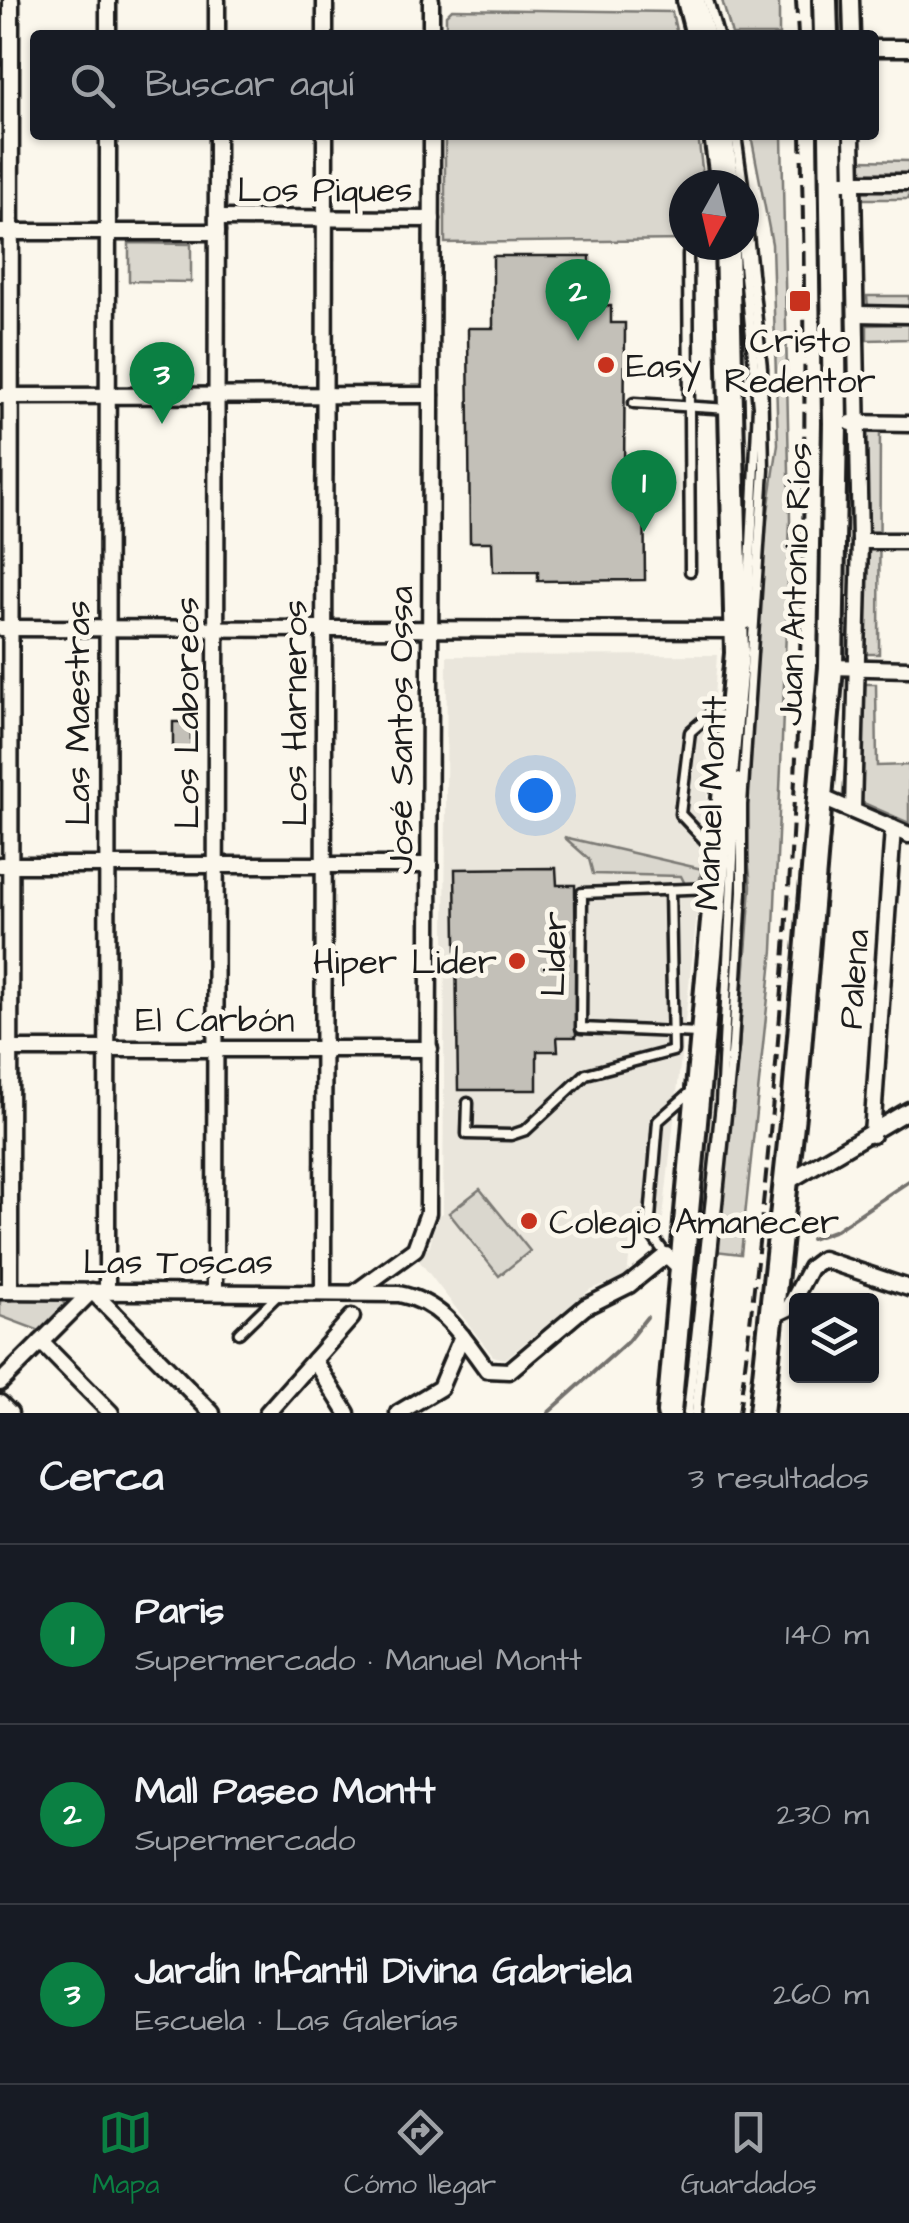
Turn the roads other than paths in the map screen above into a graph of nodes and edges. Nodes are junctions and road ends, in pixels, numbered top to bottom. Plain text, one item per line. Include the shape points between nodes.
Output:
1 (11, 0) edge
2 (108, 0) edge
3 (217, 0) edge
4 (325, 0) edge
5 (432, 0) edge
6 (689, 0) edge
7 (700, 0) edge
8 (708, 0) edge
9 (824, 0) edge
10 (852, 0) edge
11 (108, 30) edge
12 (217, 30) edge
13 (325, 30) edge
14 (432, 30) edge
15 (697, 30) edge
16 (712, 30) edge
17 (713, 30) edge
18 (826, 30) edge
19 (852, 30) edge
20 (879, 48) edge
21 (909, 48) edge
22 (108, 140) edge
23 (217, 140) edge
24 (325, 140) edge
25 (432, 140) edge
26 (717, 140) edge
27 (729, 140) edge
28 (737, 140) edge
29 (831, 140) edge
30 (851, 140) edge
31 (720, 170) edge
32 (733, 170) edge
33 (741, 170) edge
34 (842, 182) junction
35 (909, 182) edge
36 (325, 218) junction
37 (432, 220) junction
38 (217, 225) junction
39 (5, 232) edge
40 (108, 232) junction
41 (688, 260) edge
42 (728, 260) edge
43 (744, 260) edge
44 (751, 260) edge
45 (858, 314) junction
46 (909, 315) edge
47 (108, 394) junction
48 (216, 394) junction
49 (324, 394) junction
50 (431, 395) junction
51 (5, 396) edge
52 (634, 403) dead end
53 (687, 404) junction
54 (733, 410) junction
55 (835, 423) junction
56 (859, 424) junction
57 (909, 424) edge
58 (909, 540) edge
59 (860, 541) junction
60 (690, 570) dead end
61 (5, 628) edge
62 (107, 628) junction
63 (216, 629) junction
64 (324, 629) junction
65 (430, 630) junction
66 (737, 630) junction
67 (830, 667) junction
68 (859, 669) junction
69 (909, 669) edge
70 (732, 698) junction
71 (818, 796) junction
72 (853, 810) junction
73 (893, 828) junction
74 (909, 835) edge
75 (719, 855) junction
76 (5, 865) edge
77 (107, 865) junction
78 (216, 865) junction
79 (324, 865) junction
80 (430, 865) junction
81 (716, 888) junction
82 (670, 890) junction
83 (672, 1032) junction
84 (704, 1034) junction
85 (215, 1049) junction
86 (323, 1049) junction
87 (430, 1049) junction
88 (5, 1050) edge
89 (107, 1050) junction
90 (698, 1086) junction
91 (468, 1103) dead end
92 (909, 1110) edge
93 (872, 1135) junction
94 (786, 1182) junction
95 (674, 1262) junction
96 (909, 1288) edge
97 (5, 1291) edge
98 (99, 1291) junction
99 (215, 1292) junction
100 (281, 1292) junction
101 (323, 1292) junction
102 (356, 1292) junction
103 (772, 1316) junction
104 (352, 1317) dead end
105 (240, 1333) dead end
106 (462, 1336) junction
107 (41, 1342) junction
108 (314, 1360) junction
109 (0, 1383) edge
110 (0, 1402) edge
111 (10, 1413) edge
112 (111, 1413) edge
113 (212, 1413) edge
114 (267, 1413) edge
115 (346, 1413) edge
116 (398, 1413) edge
117 (668, 1413) edge
118 (692, 1413) edge
119 (761, 1413) edge

1 - 39 street
2 - 11 street
3 - 12 street
4 - 13 street
5 - 14 street
6 - 15 main road
7 - 16 lane
8 - 17 lane
9 - 18 main road
10 - 19 street
20 - 21 street
22 - 40 street, Las Maestras
23 - 38 street, Los Laboreos
24 - 36 street, Los Harneros
25 - 37 street, José Santos Ossa
26 - 31 main road
27 - 32 lane
28 - 33 lane
29 - 34 main road, Juan Antonio Ríos
30 - 34 street
34 - 35 street
34 - 45 street
34 - 55 main road, Juan Antonio Ríos
36 - 37 street, Los Piques
36 - 38 street, Los Piques
36 - 49 street, Los Harneros
37 - 50 street, José Santos Ossa
38 - 40 street, Los Piques
38 - 48 street, Los Laboreos
39 - 40 street, Los Piques
39 - 51 street
40 - 47 street, Las Maestras
41 - 53 lane
42 - 54 main road, Manuel Montt
43 - 118 lane, Manuel Montt via 757,386 757,471 721,1104
44 - 118 lane, Manuel Montt via 764,470 733,1045
45 - 46 street
45 - 56 street
47 - 48 street
47 - 51 street
47 - 62 street, Las Maestras
48 - 49 street
48 - 63 street, Los Laboreos
49 - 50 street
49 - 64 street, Los Harneros
50 - 65 street, José Santos Ossa
51 - 61 street
52 - 53 lane
53 - 54 lane
53 - 60 lane
54 - 66 main road, Manuel Montt
55 - 56 street
55 - 67 main road, Juan Antonio Ríos
56 - 57 street
56 - 59 street
58 - 59 street
59 - 68 street
61 - 62 street
61 - 76 street
62 - 63 street
62 - 77 street, Las Maestras
63 - 64 street
63 - 78 street, Los Laboreos
64 - 65 street
64 - 79 street, Los Harneros
65 - 66 street
65 - 80 street, José Santos Ossa
66 - 70 main road, Manuel Montt
67 - 68 street
67 - 71 main road, Juan Antonio Ríos
68 - 69 street
68 - 72 street
70 - 75 main road, Manuel Montt
70 - 75 lane via 690,732 680,814
71 - 72 street
71 - 94 main road, Juan Antonio Ríos
72 - 73 street
73 - 74 street
73 - 93 street, Palena
75 - 81 main road, Manuel Montt
76 - 77 street
76 - 88 street
77 - 78 street
77 - 89 street, Las Maestras
78 - 79 street
78 - 85 street, Los Laboreos
79 - 80 street
79 - 86 street, Los Harneros
80 - 87 street, José Santos Ossa
81 - 82 lane, Lider
81 - 84 main road, Manuel Montt
82 - 83 lane
82 - 83 lane, Lider via 582,892 580,1028
83 - 84 lane, Lider
83 - 91 lane via 673,1052 586,1074 526,1130 467,1134
84 - 90 main road, Manuel Montt
85 - 86 street, El Carbón
85 - 89 street, El Carbón
85 - 99 street, Los Laboreos
86 - 87 street, El Carbón
86 - 101 street, Los Harneros
87 - 102 street, José Santos Ossa via 426,1228 409,1255
88 - 89 street, El Carbón
88 - 97 street
89 - 98 street, Las Maestras
90 - 95 main road, Manuel Montt
90 - 95 lane via 658,1121 649,1230
92 - 93 street
93 - 94 street
94 - 103 main road, Juan Antonio Ríos
95 - 106 street, Las Toscas via 595,1301 504,1374 487,1370
95 - 117 main road, Manuel Montt
96 - 103 street via 822,1259 812,1264 789,1308
97 - 98 street, Las Toscas
98 - 99 street, Las Toscas
98 - 107 street
98 - 113 street
99 - 100 street, Las Toscas
100 - 101 street, Las Toscas
100 - 105 lane
101 - 102 street, Las Toscas
102 - 106 street, Las Toscas via 417,1297 443,1312
103 - 119 main road, Juan Antonio Ríos
104 - 108 street
106 - 116 street via 440,1388
107 - 109 street
107 - 112 street
108 - 114 street
108 - 115 street
110 - 111 street

